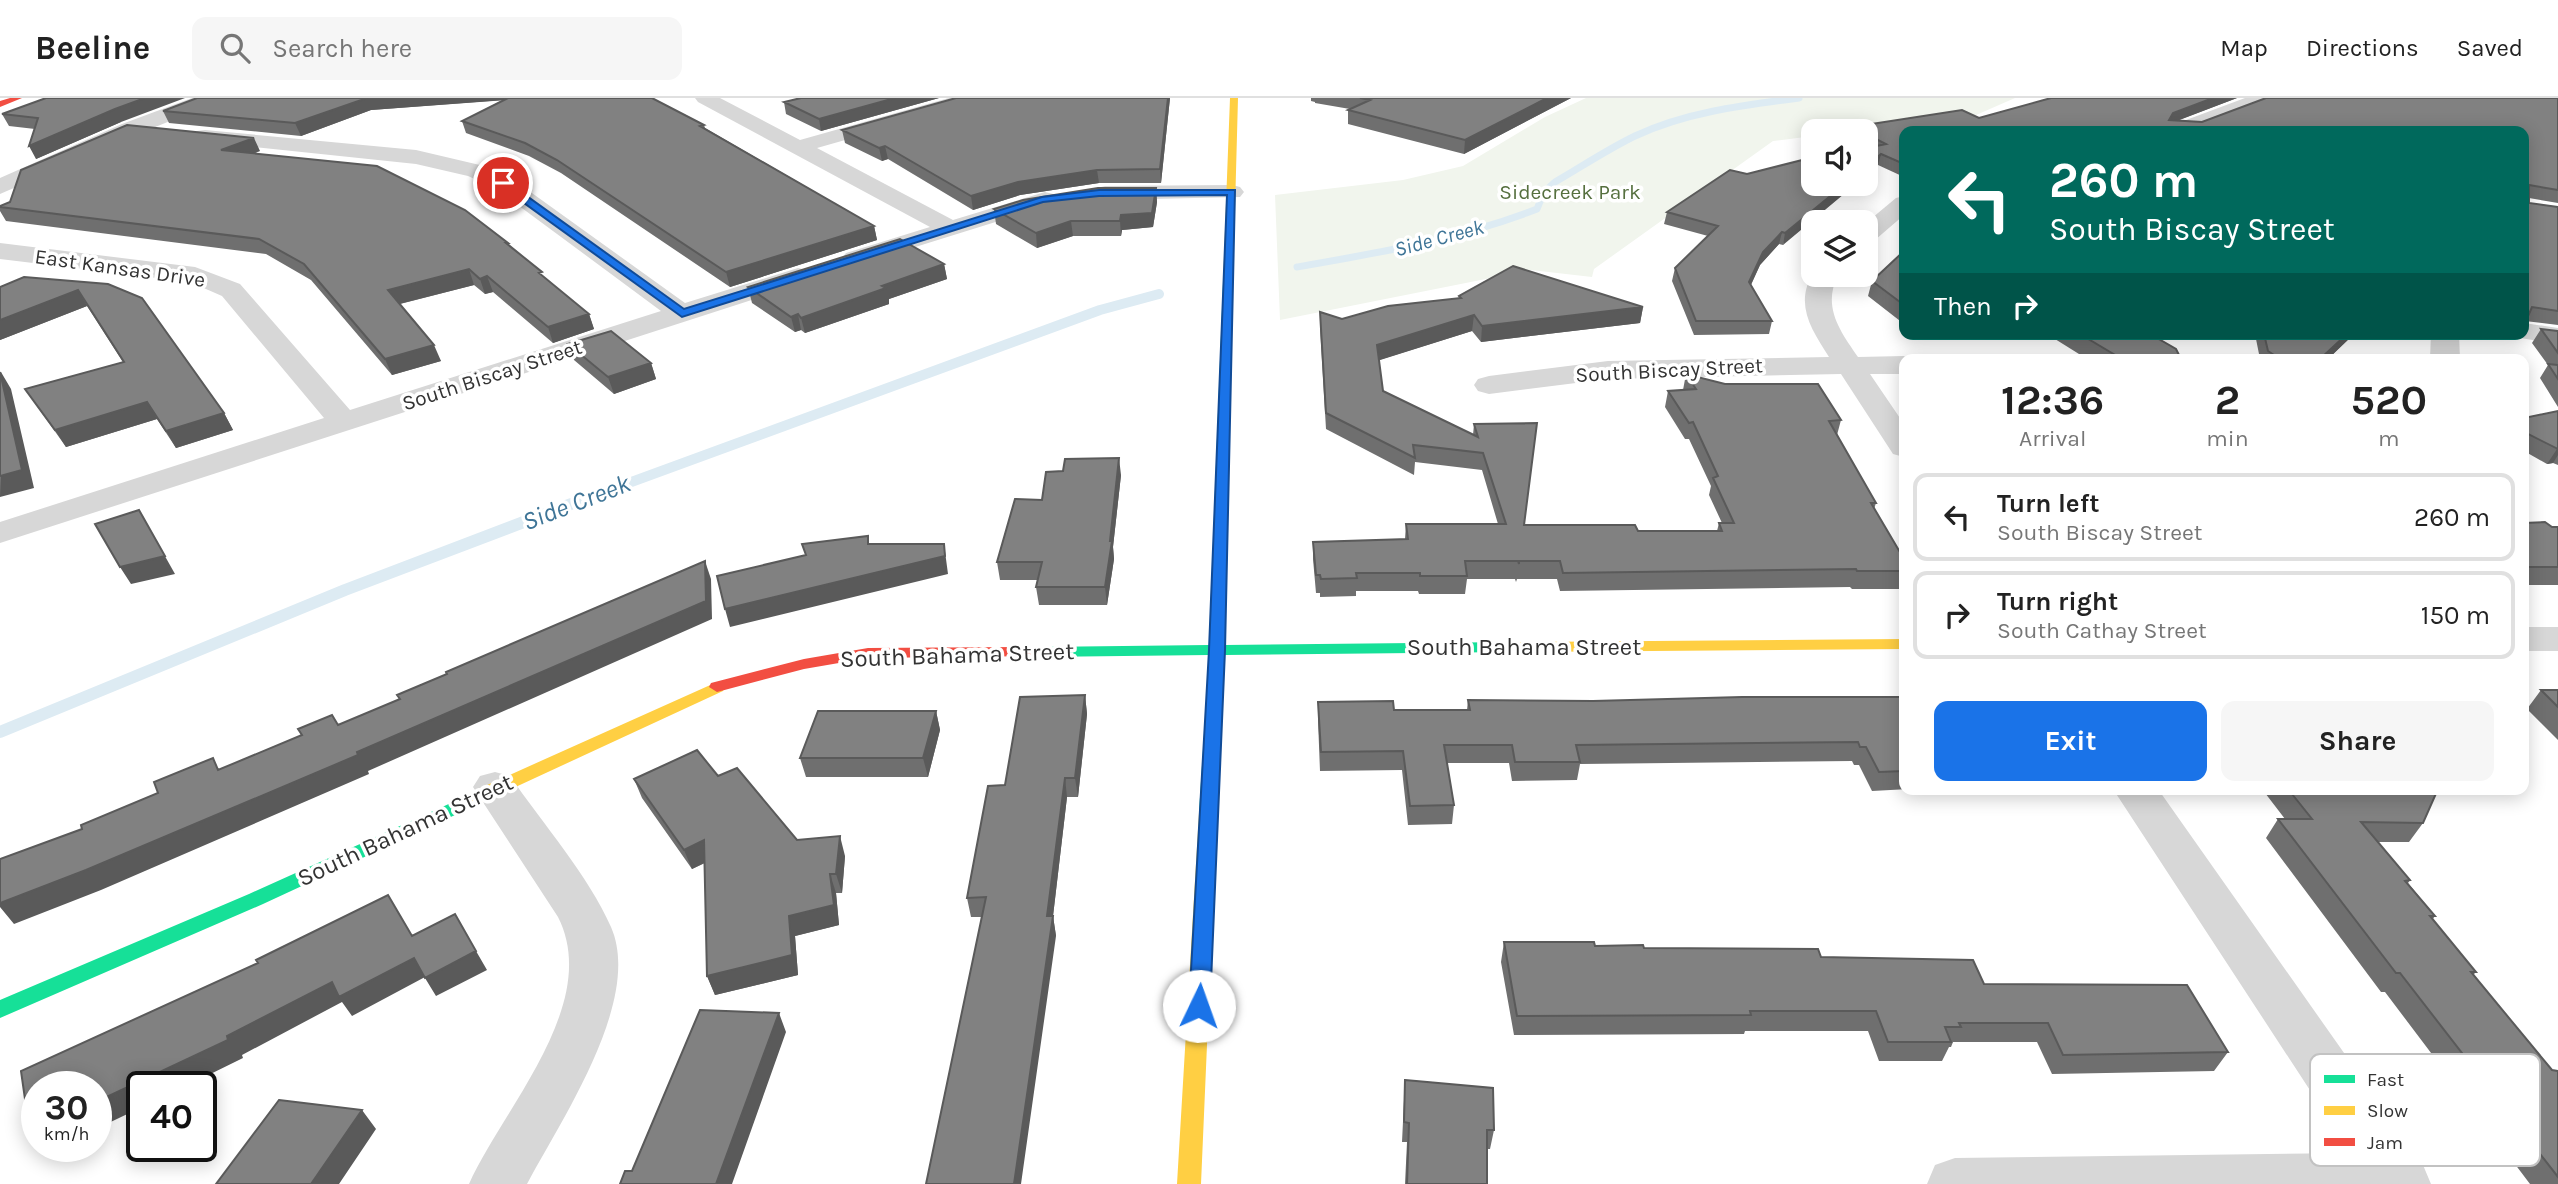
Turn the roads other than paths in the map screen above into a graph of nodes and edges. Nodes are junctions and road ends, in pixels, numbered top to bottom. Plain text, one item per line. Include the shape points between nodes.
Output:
1 (18, 98) edge
2 (210, 98) edge
3 (705, 98) edge
4 (972, 98) edge
5 (1234, 98) edge
6 (2264, 98) edge
7 (0, 104) edge
8 (2206, 121) junction
9 (2192, 126) edge
10 (2224, 126) edge
11 (130, 129) junction
12 (391, 135) dead end
13 (798, 147) junction
14 (360, 150) junction
15 (0, 187) edge
16 (1232, 192) junction
17 (1899, 207) edge
18 (1878, 225) edge
19 (949, 227) junction
20 (0, 251) edge
21 (1819, 287) edge
22 (682, 314) junction
23 (2529, 332) edge
24 (2558, 336) edge
25 (1849, 365) junction
26 (1899, 365) edge
27 (1489, 385) dead end
28 (345, 423) junction
29 (1899, 440) edge
30 (0, 533) edge
31 (2529, 639) edge
32 (2558, 639) edge
33 (1899, 644) edge
34 (1217, 650) junction
35 (495, 788) junction
36 (2139, 795) edge
37 (0, 1009) edge
38 (2314, 1054) edge
39 (2390, 1166) edge
40 (2401, 1182) edge
41 (497, 1184) edge
42 (1189, 1184) edge
43 (1955, 1184) edge

1 - 7 street
2 - 11 street
3 - 13 street
4 - 13 street
5 - 16 street
6 - 8 street
8 - 9 street
8 - 10 street
11 - 14 street
11 - 15 street
12 - 14 street
13 - 19 street
14 - 22 street via 442,161 503,183
16 - 19 street, South Biscay Street via 1075,195 1020,205
16 - 34 street
17 - 18 street
19 - 22 street, South Biscay Street
20 - 28 street, East Kansas Drive via 169,271 216,282 231,290
21 - 25 street via 1822,324
22 - 28 street, South Biscay Street
23 - 24 street
25 - 26 street, South Biscay Street
25 - 27 street, South Biscay Street via 1608,370
25 - 29 street
28 - 30 street, South Biscay Street
31 - 32 street
33 - 34 street, South Bahama Street
34 - 35 street, South Bahama Street via 868,653 819,659 702,692
34 - 42 street
35 - 37 street, South Bahama Street via 244,904
35 - 41 street via 576,906 588,929 594,965 589,1006 567,1059
36 - 38 street
39 - 40 street
40 - 43 street

